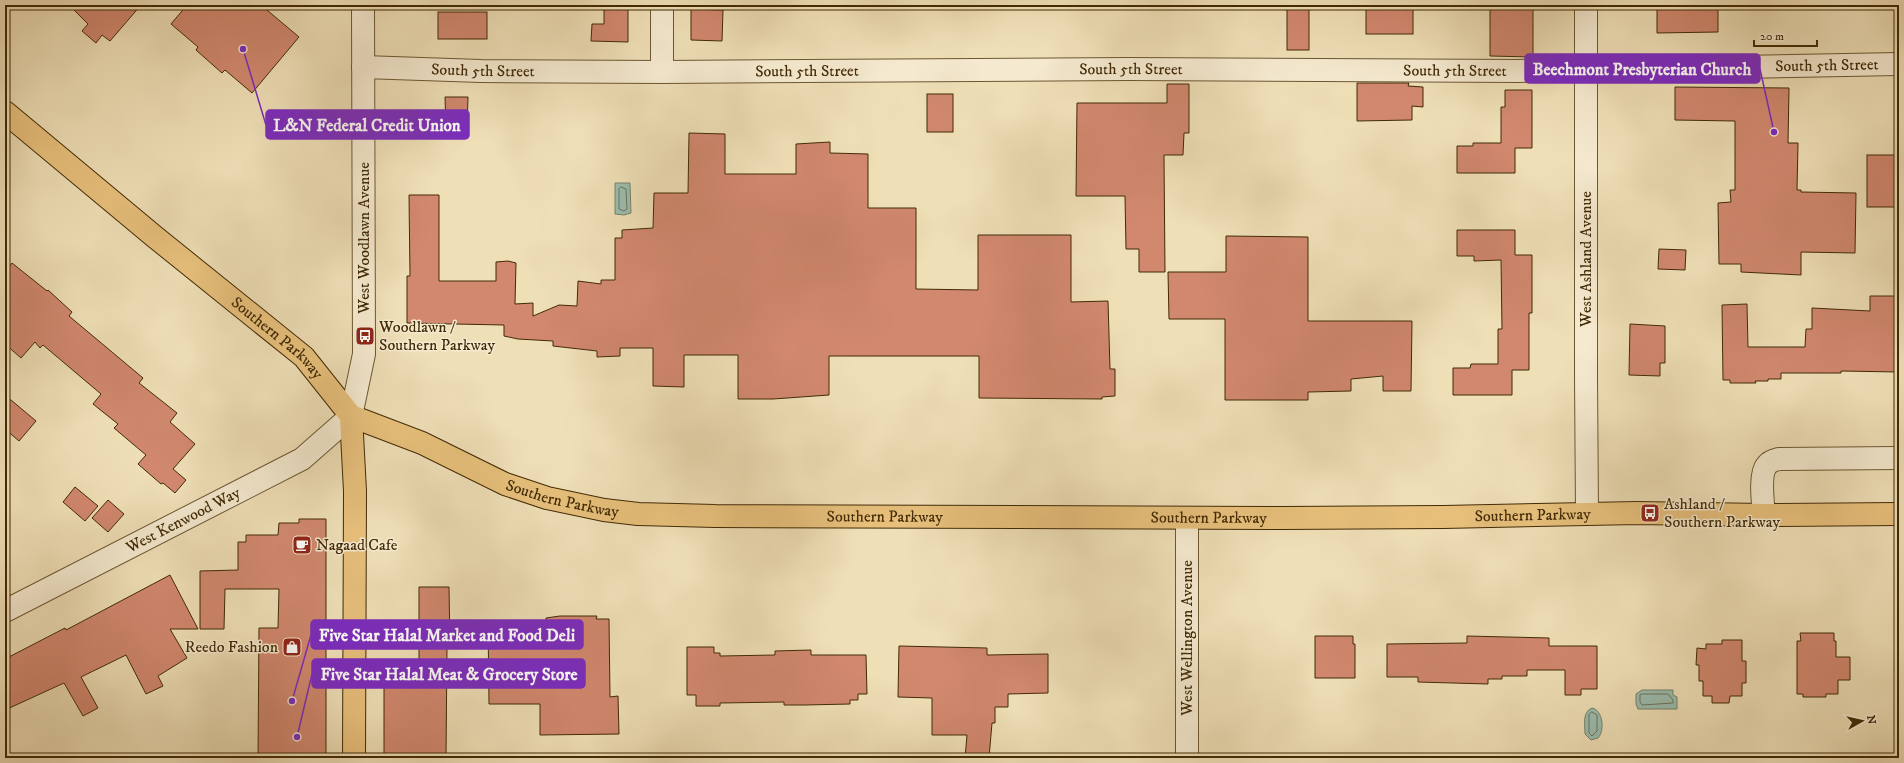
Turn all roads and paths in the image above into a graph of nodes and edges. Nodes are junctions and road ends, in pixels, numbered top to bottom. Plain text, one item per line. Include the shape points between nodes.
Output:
1 (363, 5) edge
2 (662, 5) edge
3 (1586, 5) edge
4 (1899, 64) edge
5 (363, 67) junction
6 (1586, 69) junction
7 (662, 72) junction
8 (5, 112) edge
9 (351, 416) junction
10 (1899, 458) edge
11 (1587, 513) junction
12 (1899, 514) edge
13 (1764, 515) junction
14 (1187, 518) junction
15 (5, 610) edge
16 (354, 758) edge
17 (1187, 758) edge

1 - 5 street, West Woodlawn Avenue
2 - 7 street
3 - 6 street, West Ashland Avenue
4 - 6 street, South 5th Street
5 - 7 street, South 5th Street via 481,71
5 - 9 street, West Woodlawn Avenue via 364,354
6 - 7 street, South 5th Street
6 - 11 street, West Ashland Avenue
8 - 9 main road, Southern Parkway via 304,357
9 - 14 main road, Southern Parkway via 422,443 505,484 547,498 604,510 638,514 715,516
9 - 15 street, West Kenwood Way via 302,459
9 - 16 main road, West Woodlawn Avenue via 355,491
10 - 13 street via 1779,459 1771,462 1766,466 1762,488
11 - 13 main road, Southern Parkway
11 - 14 main road, Southern Parkway via 1443,517
12 - 13 main road, Southern Parkway
14 - 17 street, West Wellington Avenue

